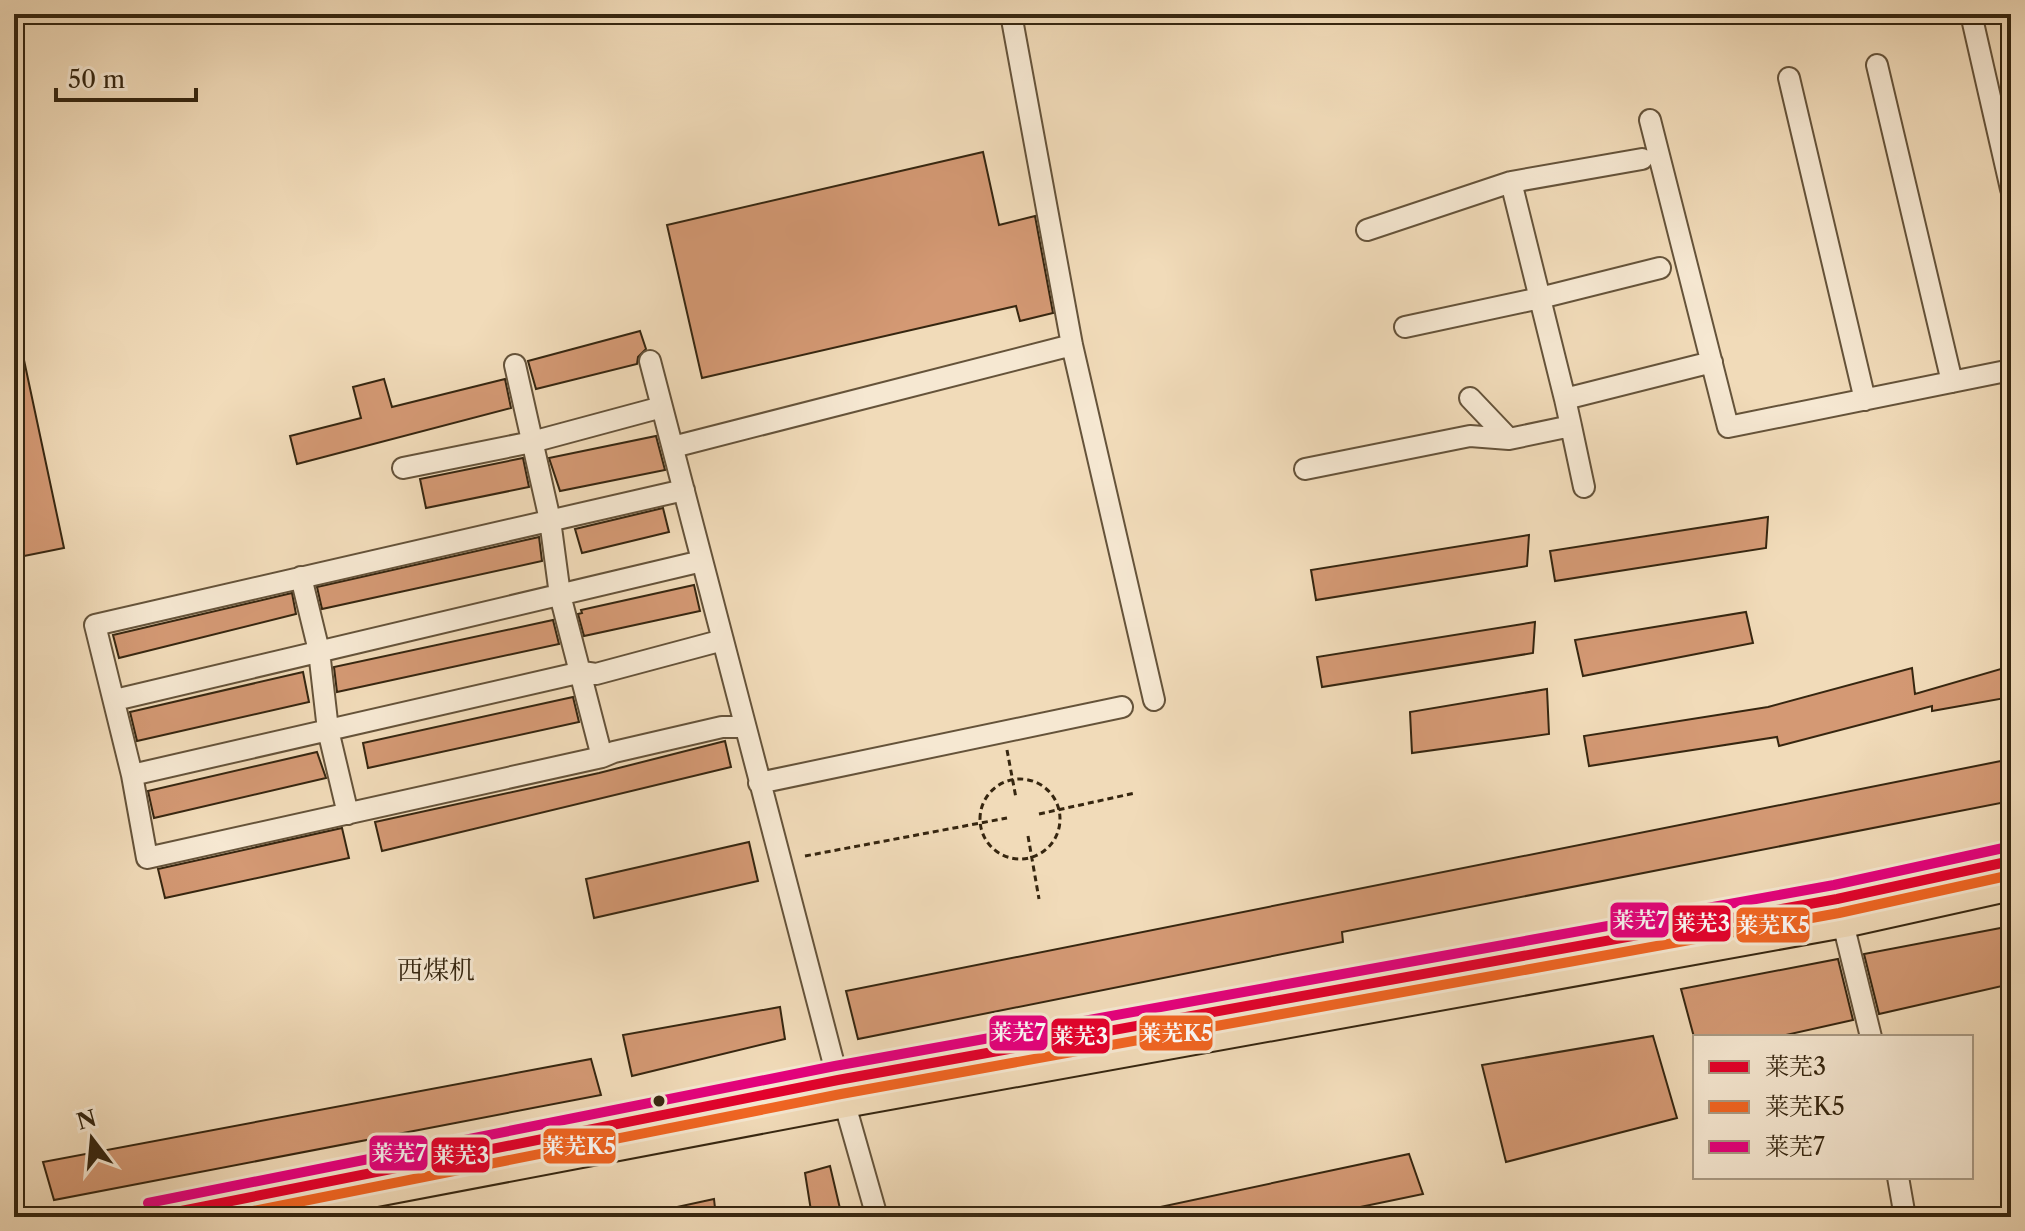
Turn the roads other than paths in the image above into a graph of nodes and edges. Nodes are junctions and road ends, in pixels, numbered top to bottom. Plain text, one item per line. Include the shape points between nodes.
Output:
1 (1011, 14) edge
2 (1971, 14) edge
3 (1877, 65) dead end
4 (1789, 78) dead end
5 (1650, 120) dead end
6 (1642, 159) dead end
7 (1511, 182) junction
8 (2011, 189) edge
9 (1367, 230) dead end
10 (1660, 268) dead end
11 (1540, 298) junction
12 (1405, 327) dead end
13 (1072, 345) junction
14 (650, 361) dead end
15 (1712, 362) junction
16 (515, 365) dead end
17 (2011, 370) edge
18 (1952, 382) junction
19 (1470, 398) dead end
20 (1565, 399) junction
21 (1865, 400) junction
22 (1571, 426) junction
23 (671, 439) junction
24 (1509, 439) junction
25 (532, 442) junction
26 (403, 468) dead end
27 (1305, 469) dead end
28 (1584, 487) dead end
29 (684, 490) junction
30 (550, 520) junction
31 (702, 561) junction
32 (301, 577) junction
33 (560, 595) junction
34 (723, 640) junction
35 (319, 651) junction
36 (582, 672) junction
37 (115, 700) junction
38 (1154, 700) dead end
39 (1122, 707) dead end
40 (745, 727) junction
41 (328, 730) junction
42 (602, 757) junction
43 (132, 775) junction
44 (759, 783) junction
45 (348, 814) junction
46 (2011, 861) edge
47 (2011, 887) edge
48 (1840, 912) junction
49 (1871, 1035) edge
50 (841, 1092) junction
51 (1898, 1179) edge
52 (151, 1217) edge
53 (250, 1217) edge
54 (877, 1217) edge
55 (1905, 1217) edge

1 - 13 street
2 - 8 street
3 - 18 street
4 - 21 street
5 - 15 street
6 - 7 street
7 - 9 street
7 - 11 street
10 - 11 street
11 - 12 street
11 - 20 street
13 - 23 street
13 - 38 street
14 - 23 street
15 - 20 street
15 - 21 street via 1728,427
16 - 25 street
17 - 18 street
18 - 21 street
19 - 24 street
20 - 22 street
22 - 24 street
22 - 28 street
23 - 25 street via 662,407
23 - 29 street
24 - 27 street via 1470,436
25 - 26 street
25 - 30 street
29 - 30 street
29 - 31 street
30 - 32 street
30 - 33 street
31 - 33 street
31 - 34 street
32 - 35 street
32 - 37 street via 95,625
33 - 35 street
33 - 36 street
34 - 36 street via 596,674
34 - 40 street
35 - 37 street
35 - 41 street
36 - 41 street
36 - 42 street
37 - 43 street
39 - 44 street
40 - 42 street via 722,727
40 - 44 street
41 - 43 street
41 - 45 street
42 - 45 street
43 - 45 street via 147,858
44 - 50 street
46 - 48 main road
47 - 48 main road
48 - 49 street
48 - 50 main road
50 - 52 main road
50 - 53 main road
50 - 54 street
51 - 55 street

